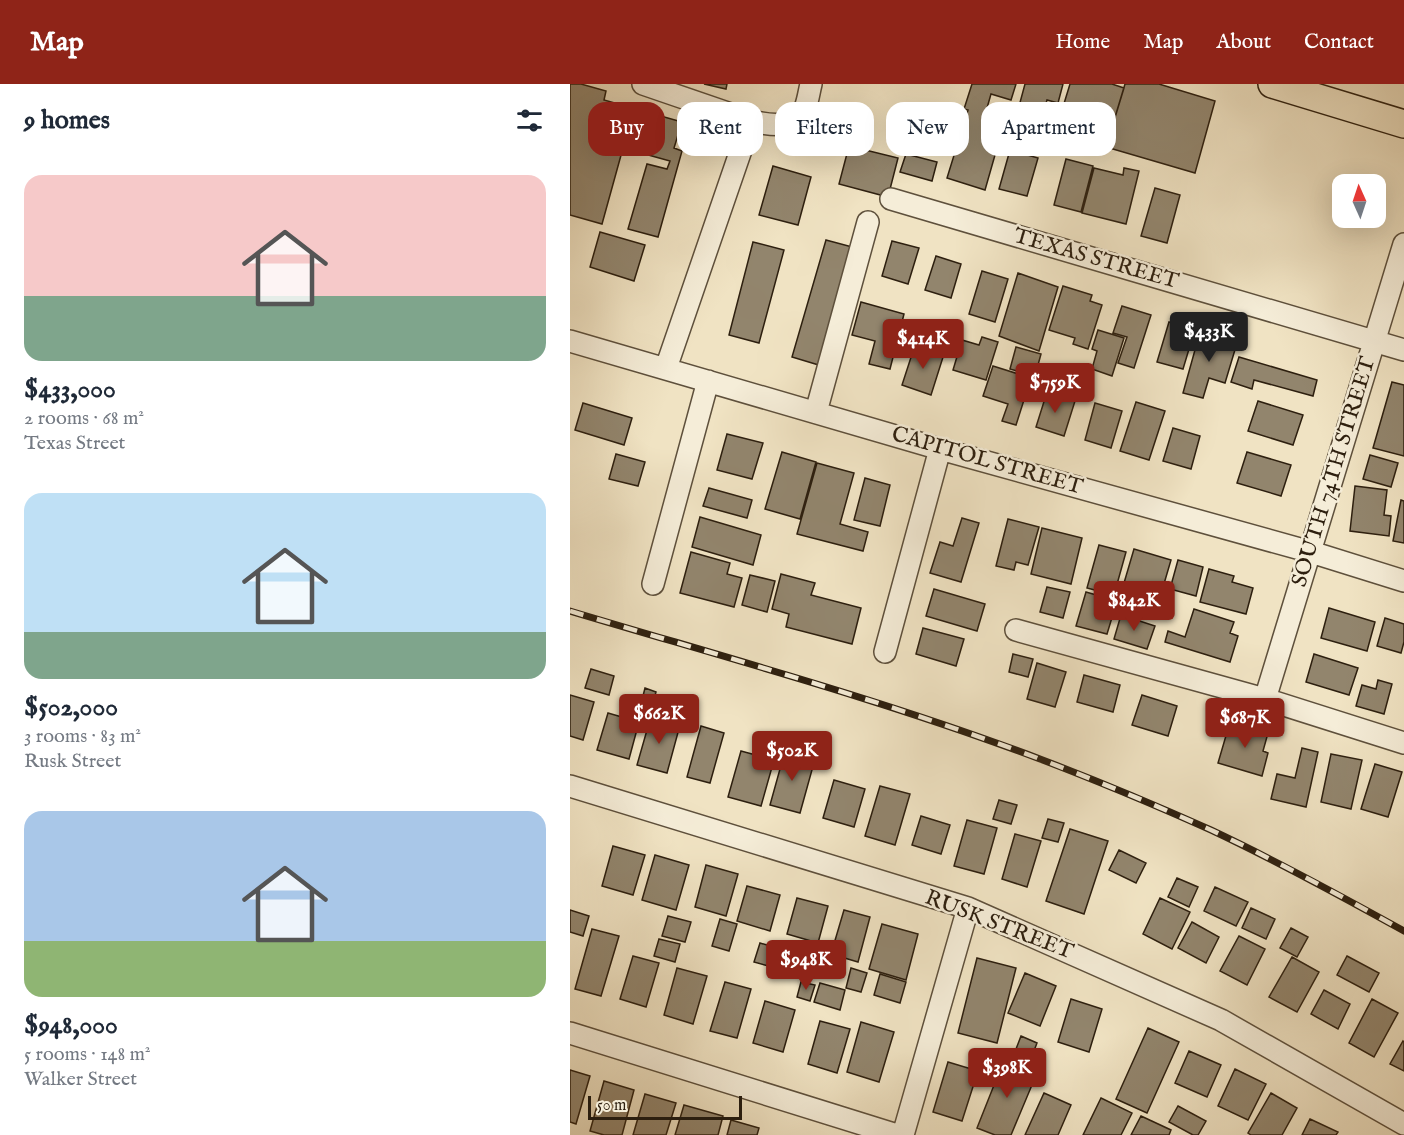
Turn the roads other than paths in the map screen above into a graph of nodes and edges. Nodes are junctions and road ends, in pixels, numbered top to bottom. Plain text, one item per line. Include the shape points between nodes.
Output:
1 (643, 84) edge
2 (811, 84) edge
3 (1272, 84) edge
4 (696, 102) edge
5 (763, 123) edge
6 (1404, 124) edge
7 (739, 156) edge
8 (891, 199) dead end
9 (868, 222) dead end
10 (1404, 244) edge
11 (570, 341) edge
12 (1374, 341) junction
13 (1404, 350) edge
14 (666, 368) junction
15 (708, 381) junction
16 (816, 412) junction
17 (940, 449) junction
18 (1311, 552) junction
19 (1404, 581) edge
20 (653, 584) dead end
21 (1016, 630) dead end
22 (885, 652) dead end
23 (1265, 699) junction
24 (1404, 743) edge
25 (570, 786) edge
26 (969, 908) junction
27 (570, 1033) edge
28 (1404, 1124) edge
29 (897, 1135) edge
30 (903, 1135) edge

1 - 4 street
2 - 5 street via 801,115 792,122
3 - 6 main road
7 - 14 street
8 - 12 street, TEXAS STREET
9 - 16 street
10 - 12 street, SOUTH 74TH STREET
11 - 14 street, CAPITOL STREET
12 - 13 street, TEXAS STREET
12 - 18 street, SOUTH 74TH STREET
14 - 15 street, CAPITOL STREET
15 - 16 street, CAPITOL STREET
15 - 20 street
16 - 17 street, CAPITOL STREET
17 - 18 street, CAPITOL STREET
17 - 22 street
18 - 19 street, CAPITOL STREET
18 - 23 street, SOUTH 74TH STREET
21 - 23 street
23 - 24 street
25 - 26 street, RUSK STREET
26 - 28 street, RUSK STREET via 1221,1020
26 - 30 street
27 - 29 street

